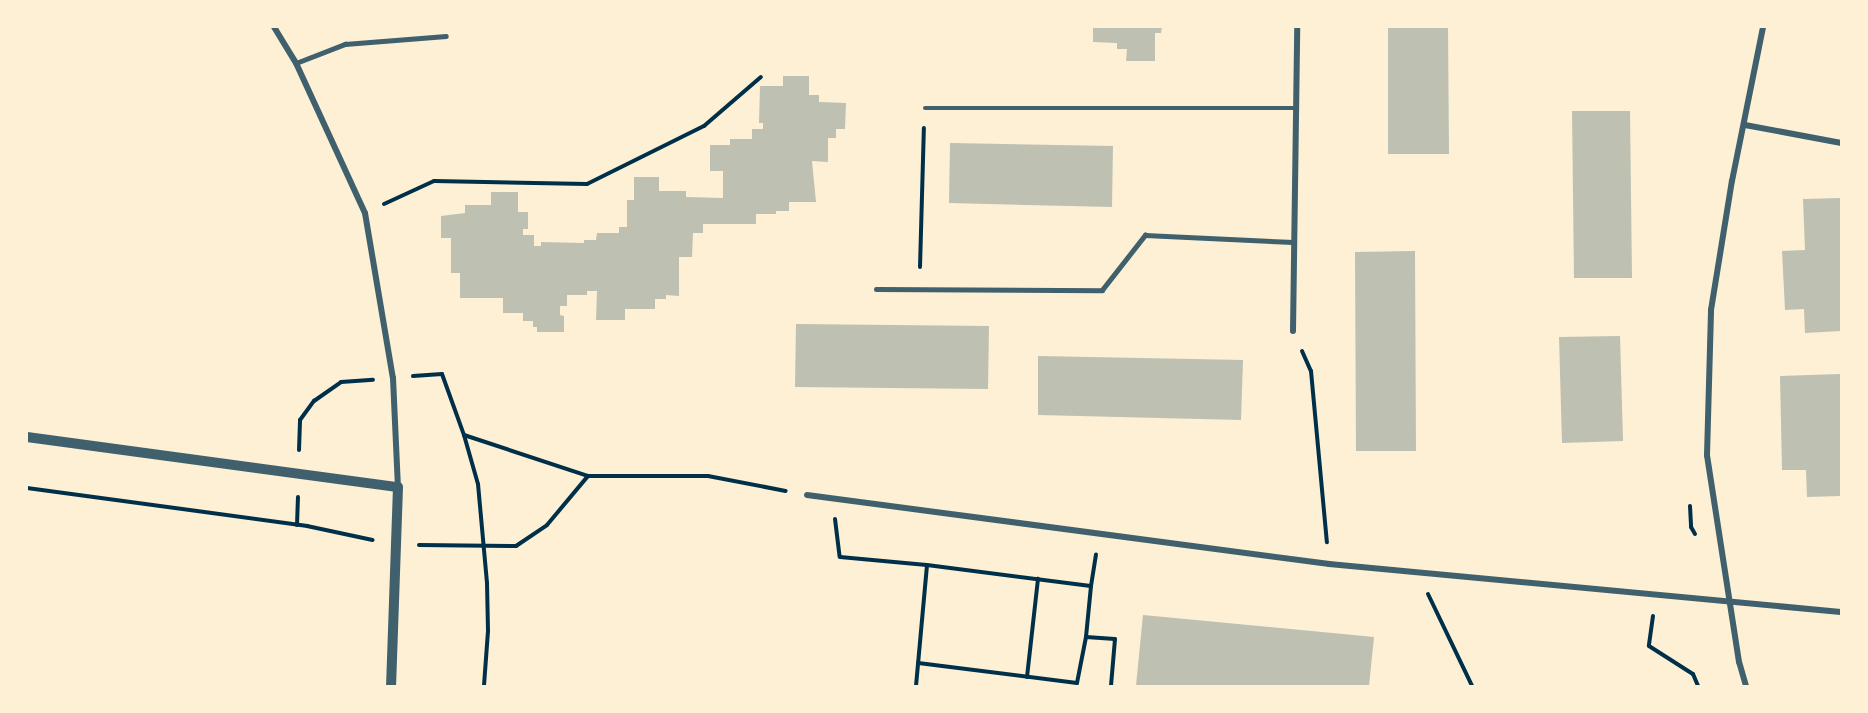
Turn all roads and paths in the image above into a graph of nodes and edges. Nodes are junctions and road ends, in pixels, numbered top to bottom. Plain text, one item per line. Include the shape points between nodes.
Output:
1 (274, 27) edge
2 (1297, 27) edge
3 (1763, 27) edge
4 (446, 36) dead end
5 (296, 63) junction
6 (761, 77) dead end
7 (925, 108) joint
8 (1296, 108) junction
9 (1745, 125) junction
10 (1841, 143) edge
11 (365, 213) junction
12 (1293, 242) junction
13 (876, 289) dead end
14 (920, 289) junction
15 (1293, 331) joint
16 (442, 374) dead end
17 (393, 378) junction
18 (341, 382) dead end
19 (464, 435) junction
20 (27, 437) edge
21 (588, 476) junction
22 (398, 487) junction
23 (27, 488) edge
24 (807, 495) joint
25 (832, 498) junction
26 (1099, 534) junction
27 (395, 544) junction
28 (482, 544) junction
29 (1329, 564) junction
30 (927, 565) junction
31 (1417, 572) junction
32 (1038, 579) junction
33 (1091, 586) junction
34 (1655, 596) junction
35 (1731, 601) junction
36 (1841, 612) edge
37 (1086, 637) junction
38 (918, 663) junction
39 (1027, 677) junction
40 (391, 686) edge
41 (484, 686) edge
42 (916, 686) edge
43 (1111, 686) edge
44 (1472, 686) edge
45 (1698, 686) edge
46 (1746, 686) edge

1 - 5 street
2 - 8 street
3 - 9 street
4 - 5 lane via 345,44
5 - 11 street
6 - 11 path via 704,126 587,184 434,181
7 - 8 lane
7 - 14 path
8 - 12 street
9 - 10 street
9 - 35 street via 1711,310 1707,455
11 - 17 street
12 - 14 lane via 1145,235 1102,290
12 - 15 street
13 - 14 lane
15 - 29 path via 1311,371
16 - 19 path
17 - 18 path
17 - 22 street
19 - 21 path
19 - 28 path via 478,484
20 - 22 street
21 - 24 path via 708,476
21 - 28 path via 547,525 516,546
22 - 27 street
23 - 27 path via 307,526
24 - 25 street
25 - 26 street
25 - 30 path via 840,557
26 - 29 street
26 - 33 path
27 - 28 path
27 - 40 street
28 - 41 path via 488,631
29 - 31 street
30 - 32 path
30 - 38 path
31 - 34 street
31 - 44 path
32 - 33 path
32 - 39 path
33 - 37 path
34 - 35 street
34 - 45 path via 1649,646 1693,674
35 - 36 street
35 - 46 street
37 - 39 path via 1077,683
37 - 43 path via 1115,639
38 - 39 path
38 - 42 path

